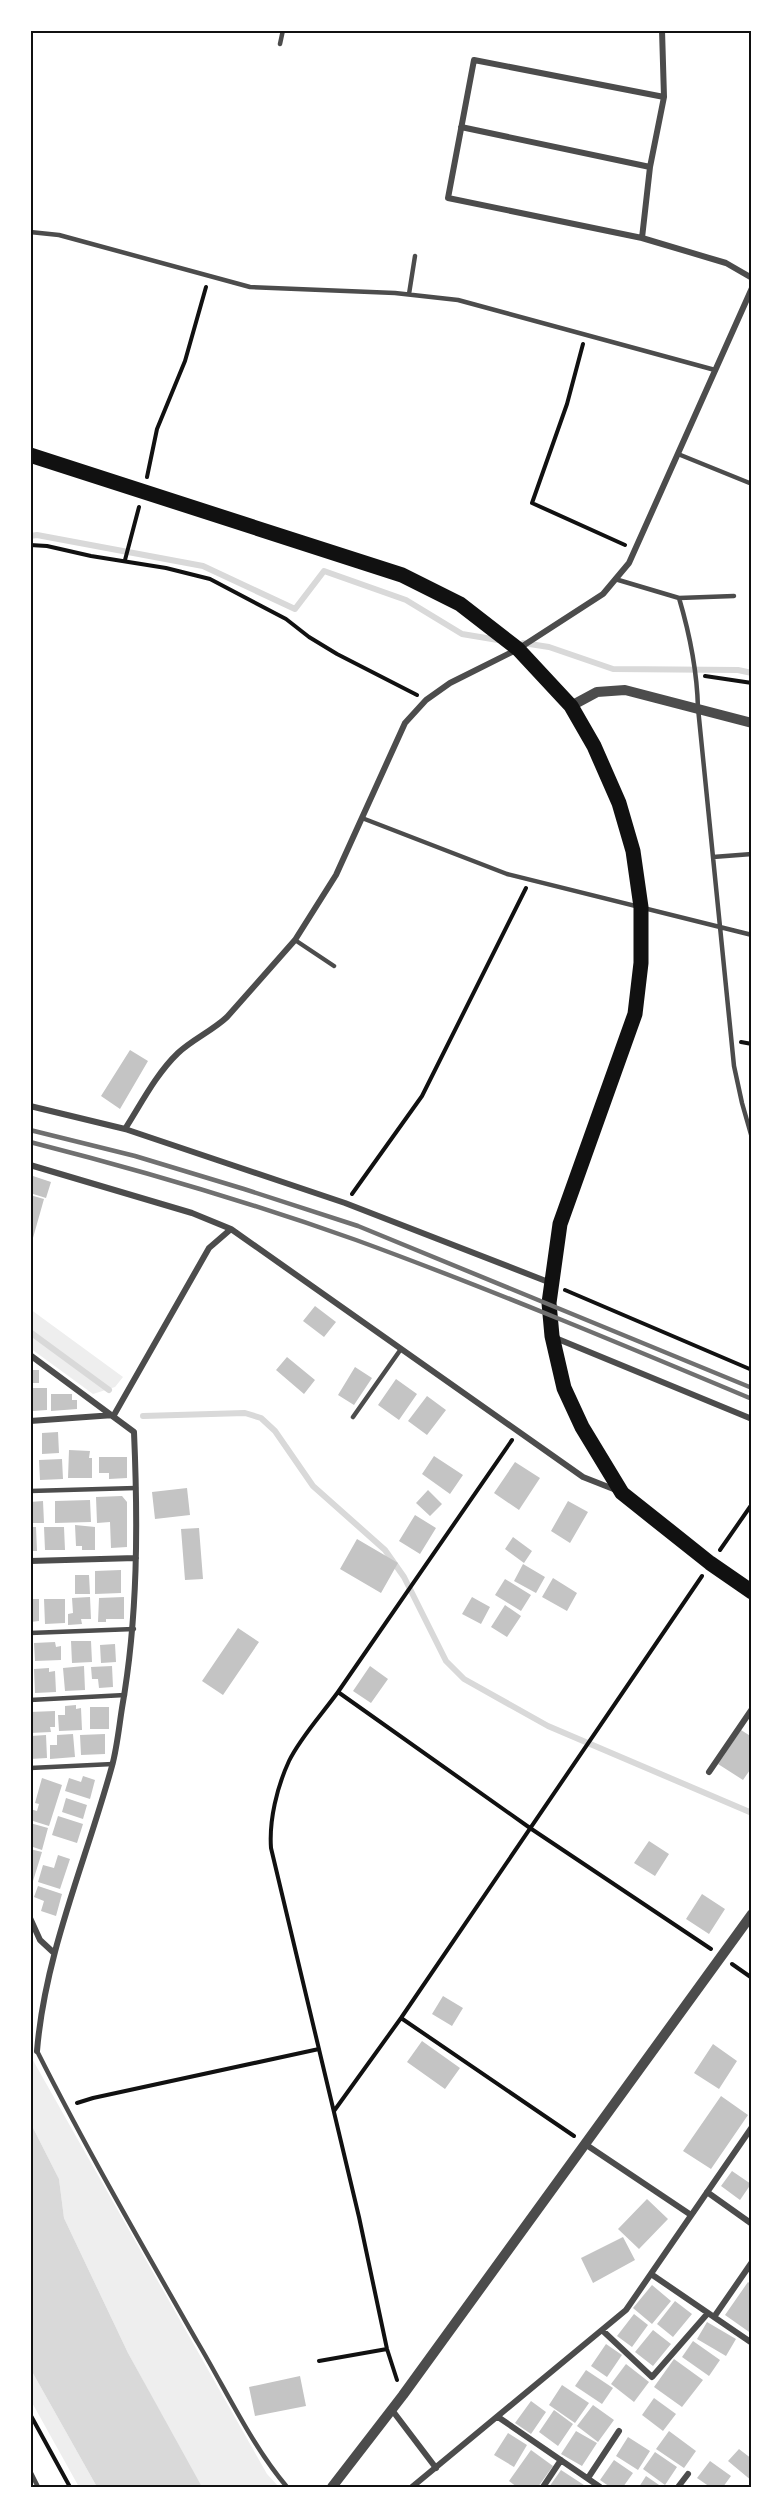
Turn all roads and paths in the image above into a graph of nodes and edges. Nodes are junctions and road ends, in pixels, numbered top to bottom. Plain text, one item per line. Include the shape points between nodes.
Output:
1 (283, 30) edge
2 (662, 30) edge
3 (280, 44) dead end
4 (664, 97) junction
5 (461, 127) junction
6 (650, 167) junction
7 (30, 232) edge
8 (642, 238) junction
9 (415, 256) dead end
10 (209, 277) junction
11 (752, 278) edge
12 (752, 288) edge
13 (409, 294) junction
14 (586, 335) junction
15 (715, 370) junction
16 (678, 454) junction
17 (30, 455) edge
18 (752, 484) edge
19 (144, 491) junction
20 (30, 545) edge
21 (635, 550) junction
22 (125, 560) junction
23 (615, 579) junction
24 (734, 597) dead end
25 (679, 598) junction
26 (518, 649) junction
27 (697, 675) junction
28 (752, 683) edge
29 (426, 700) junction
30 (571, 706) junction
31 (698, 708) junction
32 (752, 723) edge
33 (362, 818) junction
34 (752, 854) edge
35 (713, 857) junction
36 (530, 879) junction
37 (641, 907) junction
38 (720, 927) junction
39 (752, 935) edge
40 (295, 940) junction
41 (334, 966) dead end
42 (30, 1106) edge
43 (125, 1130) junction
44 (752, 1138) edge
45 (30, 1164) edge
46 (345, 1203) junction
47 (231, 1229) junction
48 (551, 1283) junction
49 (552, 1336) junction
50 (401, 1349) junction
51 (30, 1355) edge
52 (752, 1370) edge
53 (114, 1415) junction
54 (353, 1417) dead end
55 (752, 1419) edge
56 (30, 1421) edge
57 (518, 1432) junction
58 (136, 1488) junction
59 (30, 1491) edge
60 (622, 1493) junction
61 (752, 1504) edge
62 (136, 1558) junction
63 (30, 1561) edge
64 (710, 1563) junction
65 (752, 1592) edge
66 (134, 1629) junction
67 (30, 1633) edge
68 (338, 1692) junction
69 (125, 1695) junction
70 (30, 1700) edge
71 (752, 1709) edge
72 (113, 1764) junction
73 (30, 1768) edge
74 (709, 1772) dead end
75 (530, 1828) junction
76 (752, 1914) edge
77 (30, 1918) edge
78 (54, 1953) junction
79 (722, 1956) junction
80 (752, 1978) edge
81 (401, 2018) junction
82 (319, 2049) junction
83 (37, 2051) joint
84 (65, 2107) junction
85 (334, 2111) junction
86 (752, 2127) edge
87 (750, 2134) edge
88 (585, 2144) junction
89 (707, 2192) junction
90 (691, 2215) junction
91 (752, 2224) edge
92 (752, 2262) edge
93 (651, 2274) junction
94 (711, 2315) junction
95 (602, 2330) junction
96 (752, 2343) edge
97 (387, 2349) junction
98 (319, 2361) dead end
99 (403, 2395) junction
100 (392, 2410) junction
101 (30, 2414) edge
102 (498, 2417) junction
103 (619, 2431) dead end
104 (561, 2460) junction
105 (436, 2468) junction
106 (30, 2471) edge
107 (688, 2474) dead end
108 (588, 2478) junction
109 (38, 2487) edge
110 (70, 2487) edge
111 (287, 2487) edge
112 (332, 2487) edge
113 (412, 2487) edge
114 (543, 2487) edge
115 (600, 2487) edge
116 (678, 2487) edge

1 - 3 lane
2 - 4 street
4 - 5 street via 474,60
4 - 6 street
5 - 6 street
5 - 8 street via 448,198
6 - 8 street
7 - 10 lane via 59,235
8 - 11 street via 726,263
9 - 13 lane
10 - 13 lane via 250,287
10 - 19 path via 185,361 157,429
12 - 15 street
13 - 14 lane via 458,300
14 - 15 lane
14 - 21 path via 567,404 532,503
15 - 16 street
16 - 18 lane
16 - 21 street
17 - 19 main road
19 - 22 path
19 - 26 main road via 402,575 460,604
20 - 22 path
21 - 23 street
22 - 29 path via 210,579 286,620 337,654
23 - 25 lane
23 - 26 street via 603,594
24 - 25 lane
25 - 27 lane
26 - 29 street via 450,682
26 - 30 main road
27 - 28 path
27 - 31 lane
29 - 33 street via 405,723
30 - 31 street via 597,692 625,690
30 - 37 main road via 619,803 633,851
31 - 32 street
31 - 35 lane
33 - 36 lane via 507,874
33 - 40 street via 336,875
34 - 35 lane
35 - 38 lane
36 - 37 lane
36 - 46 path via 422,1096
37 - 38 lane
37 - 48 main road via 641,963 635,1014 560,1224
38 - 39 lane
38 - 44 lane via 734,1066
40 - 41 lane
40 - 43 street via 227,1017 166,1066
42 - 43 street
43 - 46 street
45 - 47 street via 192,1213
46 - 48 street
47 - 50 street
47 - 53 street via 209,1248
48 - 49 main road
48 - 52 path
49 - 55 street
49 - 60 main road via 564,1388 582,1427
50 - 54 lane
50 - 57 street
51 - 53 street
53 - 56 street
53 - 58 street via 134,1432
57 - 60 street via 583,1477
57 - 68 path
58 - 59 lane
58 - 62 street
60 - 64 main road
61 - 64 path
62 - 63 street
62 - 66 street
64 - 65 main road
64 - 75 path
66 - 67 lane
66 - 69 street
68 - 75 path
68 - 82 path via 290,1759 270,1829 271,1848
69 - 70 lane
69 - 72 street
71 - 74 street
72 - 73 lane
72 - 78 street
75 - 79 path
75 - 81 path
76 - 79 street
77 - 78 street via 40,1940
78 - 83 street via 40,2015
79 - 80 path
79 - 88 street
81 - 85 path
81 - 88 path
82 - 84 path
82 - 85 path
83 - 84 lane
84 - 111 lane via 224,2388
85 - 97 path
86 - 87 street
87 - 89 street
88 - 90 street
88 - 99 street
89 - 90 street
89 - 91 street
90 - 93 street
92 - 94 street
93 - 94 street
93 - 95 street via 626,2310
94 - 95 street via 652,2378
94 - 96 street
95 - 102 street
97 - 98 path
97 - 99 path
99 - 100 street
100 - 105 street
100 - 112 street
101 - 110 path
102 - 104 street
102 - 105 street
103 - 108 street
104 - 108 street
104 - 114 street
105 - 113 street
106 - 109 lane
107 - 116 street
108 - 115 street

